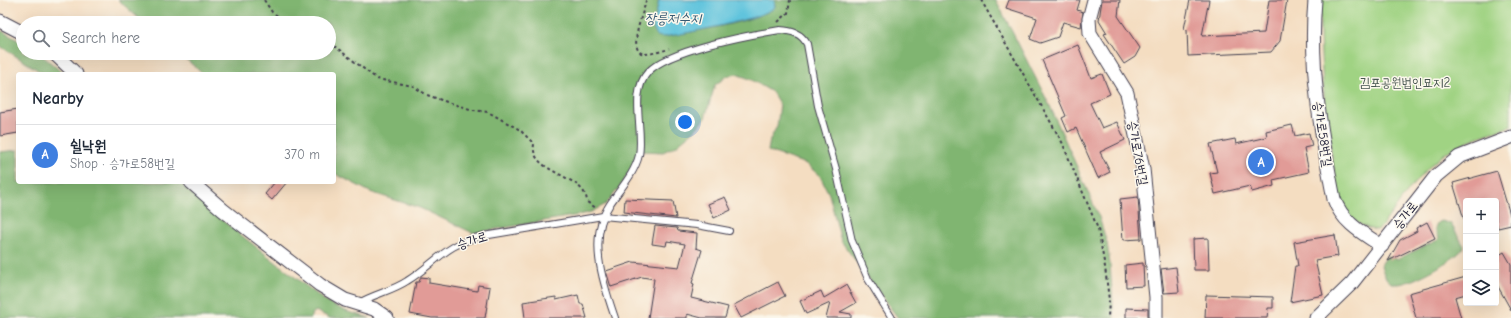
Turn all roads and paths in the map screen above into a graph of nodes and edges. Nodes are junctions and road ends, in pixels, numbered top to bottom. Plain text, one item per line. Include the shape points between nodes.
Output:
1 (264, 0) edge
2 (646, 0) edge
3 (790, 0) edge
4 (981, 0) edge
5 (1094, 0) edge
6 (1315, 0) edge
7 (277, 16) edge
8 (0, 21) edge
9 (775, 23) dead end
10 (16, 29) edge
11 (336, 47) edge
12 (671, 48) dead end
13 (61, 60) edge
14 (74, 72) edge
15 (1511, 137) edge
16 (193, 184) edge
17 (603, 216) junction
18 (729, 231) dead end
19 (1382, 246) junction
20 (357, 304) junction
21 (388, 318) edge
22 (615, 318) edge
23 (892, 318) edge
24 (1108, 318) edge
25 (1156, 318) edge
26 (1316, 318) edge

1 - 7 path
2 - 12 path via 636,36 637,48 645,54
3 - 9 path via 785,18
4 - 24 path via 1062,142 1098,229 1109,300
5 - 25 street, 승가로76번길 via 1089,19 1090,33 1127,92 1143,169
6 - 19 street, 승가로58번길 via 1313,41 1317,102 1334,199 1340,214 1348,222
8 - 10 street
11 - 17 path via 377,79 413,86 427,95 447,102 488,112 520,130 534,144 538,161 586,193 587,202
13 - 14 street
15 - 19 street, 승가로 via 1472,151 1449,165 1426,188
16 - 20 street via 320,285
17 - 18 lane, 승가로 via 697,225
17 - 20 lane, 승가로 via 500,232 461,241 406,282
17 - 22 lane via 598,253
17 - 23 lane via 628,178 637,159 640,132 639,99 647,73 663,60 696,49 780,30 794,32 804,39 809,51 818,106 838,175 852,242 868,279
19 - 26 street, 승가로 via 1341,295
20 - 21 street via 374,309

